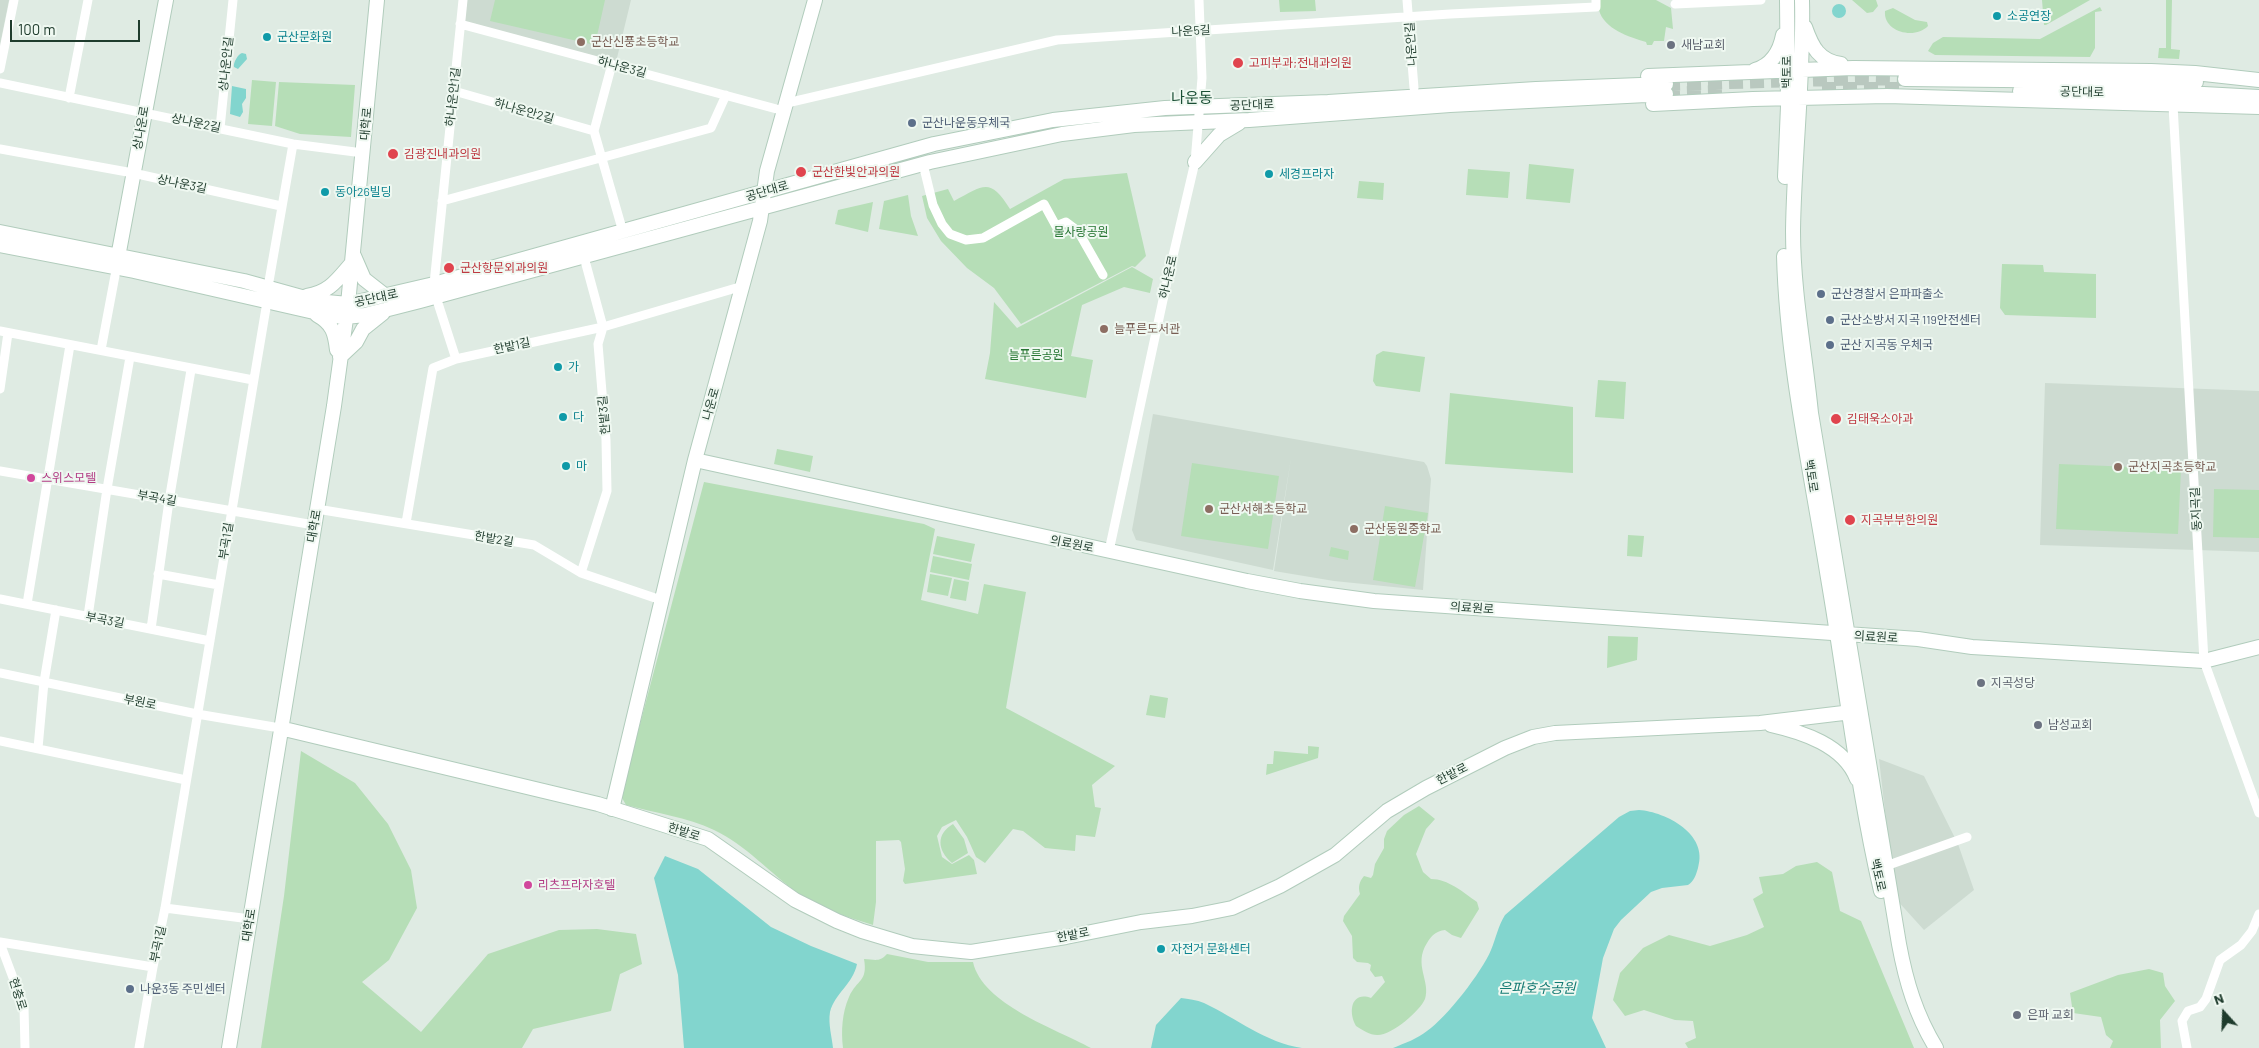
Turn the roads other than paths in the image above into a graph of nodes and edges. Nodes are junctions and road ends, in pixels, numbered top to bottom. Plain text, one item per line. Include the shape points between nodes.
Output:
1 (14, 0) edge
2 (88, 0) edge
3 (166, 0) edge
4 (233, 0) edge
5 (377, 0) edge
6 (463, 0) edge
7 (815, 0) edge
8 (1199, 0) edge
9 (1407, 0) edge
10 (1596, 0) edge
11 (1761, 0) edge
12 (1787, 3) edge
13 (1674, 4) dead end
14 (1802, 7) edge
15 (1409, 17) junction
16 (460, 24) junction
17 (1200, 30) junction
18 (612, 64) junction
19 (1879, 68) junction
20 (0, 69) edge
21 (1794, 70) junction
22 (1749, 72) junction
23 (2259, 80) edge
24 (0, 83) edge
25 (2259, 85) edge
26 (1414, 88) junction
27 (454, 91) junction
28 (726, 95) junction
29 (2259, 97) edge
30 (69, 98) junction
31 (1793, 98) junction
32 (1748, 99) junction
33 (1277, 104) junction
34 (2174, 105) junction
35 (1200, 106) junction
36 (785, 107) junction
37 (2259, 107) edge
38 (144, 112) junction
39 (1249, 120) junction
40 (1199, 122) junction
41 (220, 128) junction
42 (594, 131) junction
43 (293, 144) junction
44 (0, 149) edge
45 (1786, 149) junction
46 (363, 153) junction
47 (602, 158) junction
48 (1196, 162) junction
49 (924, 164) junction
50 (133, 173) junction
51 (764, 192) junction
52 (442, 201) junction
53 (281, 206) junction
54 (763, 207) junction
55 (0, 232) edge
56 (623, 232) junction
57 (0, 245) edge
58 (584, 257) junction
59 (352, 258) junction
60 (118, 262) junction
61 (1103, 275) dead end
62 (744, 286) junction
63 (268, 287) junction
64 (435, 291) junction
65 (302, 297) junction
66 (267, 302) junction
67 (389, 303) junction
68 (347, 311) junction
69 (310, 312) junction
70 (604, 327) junction
71 (4, 332) edge
72 (70, 346) junction
73 (101, 350) junction
74 (130, 357) junction
75 (456, 358) junction
76 (340, 360) junction
77 (190, 370) junction
78 (253, 380) junction
79 (0, 388) edge
80 (695, 460) junction
81 (0, 471) edge
82 (46, 479) junction
83 (106, 489) junction
84 (169, 501) junction
85 (317, 509) junction
86 (231, 511) junction
87 (406, 523) junction
88 (314, 525) junction
89 (1109, 551) junction
90 (581, 573) junction
91 (158, 574) junction
92 (219, 585) junction
93 (0, 599) edge
94 (661, 600) junction
95 (27, 604) junction
96 (56, 610) junction
97 (88, 616) junction
98 (151, 629) junction
99 (1843, 635) junction
100 (210, 641) junction
101 (2259, 647) edge
102 (2204, 662) junction
103 (0, 673) edge
104 (44, 682) junction
105 (1854, 712) junction
106 (197, 714) junction
107 (1760, 723) junction
108 (280, 728) junction
109 (0, 741) edge
110 (38, 748) junction
111 (186, 780) junction
112 (1862, 794) junction
113 (612, 809) junction
114 (2259, 814) edge
115 (1967, 837) dead end
116 (1881, 868) junction
117 (165, 908) junction
118 (2259, 914) edge
119 (250, 919) junction
120 (0, 942) edge
121 (153, 967) junction
122 (25, 1048) edge
123 (139, 1048) edge
124 (229, 1048) edge
125 (1936, 1048) edge
126 (2187, 1048) edge

1 - 20 street
2 - 30 street
3 - 38 street, 상나운로
4 - 41 street, 상나운안길
5 - 46 street, 대학로
6 - 16 street, 하나운안1길
7 - 36 street, 나운로
8 - 17 street, 하나운로
9 - 15 street, 나운안길
10 - 15 street, 나운5길 via 1596,7
11 - 13 street
12 - 21 street, 백토로
12 - 22 street via 1783,36 1776,55 1766,66
14 - 19 street via 1810,39 1820,56 1832,63
14 - 21 street, 백토로
15 - 17 street, 나운5길
15 - 26 street, 나운안길
16 - 18 street, 하나운3길
16 - 27 street, 하나운안1길
17 - 35 street, 하나운로
17 - 36 street, 나운5길 via 1050,41
18 - 28 street, 하나운3길
18 - 42 street
19 - 21 street
19 - 23 street via 2195,73
21 - 22 street
21 - 31 street, 백토로
22 - 26 street
24 - 30 street, 상나운2길
25 - 29 street, 공단대로 via 2192,82 1905,84
26 - 33 street
27 - 42 street, 하나운안2길
27 - 52 street, 하나운안1길
28 - 36 street, 하나운3길
28 - 47 street via 711,128
30 - 38 street, 상나운2길
31 - 32 street
31 - 34 street via 1888,96
31 - 45 street, 백토로
31 - 99 street, 백토로 via 1794,279
32 - 39 street via 1438,115
32 - 45 street via 1765,102 1777,110 1784,126
33 - 35 street, 공단대로
33 - 39 street, 공단대로 via 1536,89 1666,89
34 - 37 street
34 - 102 street, 동지곡길
35 - 40 street, 하나운로
35 - 51 street, 공단대로 via 1113,112 991,131
36 - 51 street, 나운로
38 - 41 street, 상나운2길
38 - 50 street, 상나운로
39 - 40 street, 공단대로
39 - 48 street via 1219,134
40 - 48 street, 하나운로
40 - 49 street, 공단대로 via 1134,125 1062,134
41 - 43 street, 상나운2길
42 - 47 street
43 - 46 street, 상나운2길
43 - 53 street
44 - 50 street, 상나운3길
45 - 99 street, 백토로 via 1785,295 1798,396
46 - 59 street, 대학로
47 - 52 street
47 - 56 street
48 - 89 street, 하나운로
49 - 54 street, 공단대로
49 - 61 street via 937,214 950,234 966,240 983,238 1044,204 1056,226 1066,222 1078,231
50 - 53 street, 상나운3길
50 - 60 street, 상나운로
51 - 54 street, 나운로
51 - 56 street, 공단대로
52 - 64 street, 하나운안1길
53 - 63 street
54 - 58 street, 공단대로
54 - 62 street, 나운로
55 - 60 street, 공단대로
56 - 64 street, 공단대로
57 - 60 street, 공단대로
58 - 64 street, 공단대로
58 - 70 street, 한밭3길
59 - 65 street via 336,282 322,294
59 - 67 street via 364,279
59 - 68 street, 대학로
60 - 63 street, 공단대로
60 - 66 street, 공단대로
60 - 73 street
62 - 70 street, 한밭1길
62 - 80 street, 나운로
63 - 65 street, 공단대로
64 - 67 street, 공단대로
64 - 75 street
65 - 68 street, 공단대로
66 - 69 street, 공단대로
66 - 78 street, 부곡1길
67 - 68 street, 공단대로
67 - 76 street via 363,329
68 - 69 street, 공단대로
68 - 76 street, 대학로
69 - 76 street via 328,321 335,335
70 - 75 street, 한밭1길
70 - 90 street, 한밭3길 via 598,344 607,491
71 - 72 street
71 - 79 street
72 - 73 street
72 - 82 street
73 - 74 street
74 - 77 street
74 - 83 street
75 - 87 street, 한밭1길 via 433,368
76 - 85 street, 대학로
77 - 78 street
77 - 84 street
78 - 86 street, 부곡1길
80 - 89 street, 의료원로
80 - 94 street, 나운로
81 - 82 street, 부곡4길
82 - 83 street, 부곡4길
82 - 95 street
83 - 84 street, 부곡4길
83 - 97 street
84 - 86 street, 부곡4길
84 - 91 street
85 - 87 street, 한밭2길
85 - 88 street, 대학로
86 - 88 street, 부곡4길
86 - 92 street, 부곡1길
87 - 90 street, 한밭2길 via 534,545
88 - 108 street, 대학로
89 - 99 street, 의료원로 via 1300,591 1374,601
90 - 94 street, 한밭2길
91 - 92 street
91 - 98 street
92 - 100 street, 부곡1길
93 - 95 street, 부곡3길
94 - 113 street, 나운로
95 - 96 street, 부곡3길
96 - 97 street, 부곡3길
96 - 104 street
97 - 98 street, 부곡3길
98 - 100 street, 부곡3길
99 - 102 street, 의료원로
99 - 105 street, 백토로
100 - 106 street, 부곡1길
101 - 102 street, 의료원로
102 - 114 street, 동지곡길
103 - 104 street, 부원로
104 - 106 street, 부원로
104 - 110 street
105 - 107 street, 한밭로
105 - 112 street, 백토로
105 - 116 street, 백토로
106 - 108 street, 부원로
106 - 111 street, 부곡1길
107 - 112 street via 1817,739 1850,767
107 - 113 street, 한밭로 via 1555,733 1534,737 1426,788 1387,811 1335,855 1232,908 971,952 922,948 862,931 795,900 708,839
108 - 113 street, 한밭로
108 - 119 street, 대학로
109 - 110 street
110 - 111 street
111 - 117 street, 부곡1길
112 - 116 street, 백토로
115 - 116 street
116 - 125 street, 백토로 via 1913,1002
117 - 119 street
117 - 121 street, 부곡1길
118 - 126 street via 2252,932 2241,945 2220,960 2203,1003 2188,1011 2182,1021
119 - 124 street, 대학로
120 - 121 street
120 - 122 street, 현충로 via 24,1007
121 - 123 street, 부곡1길

